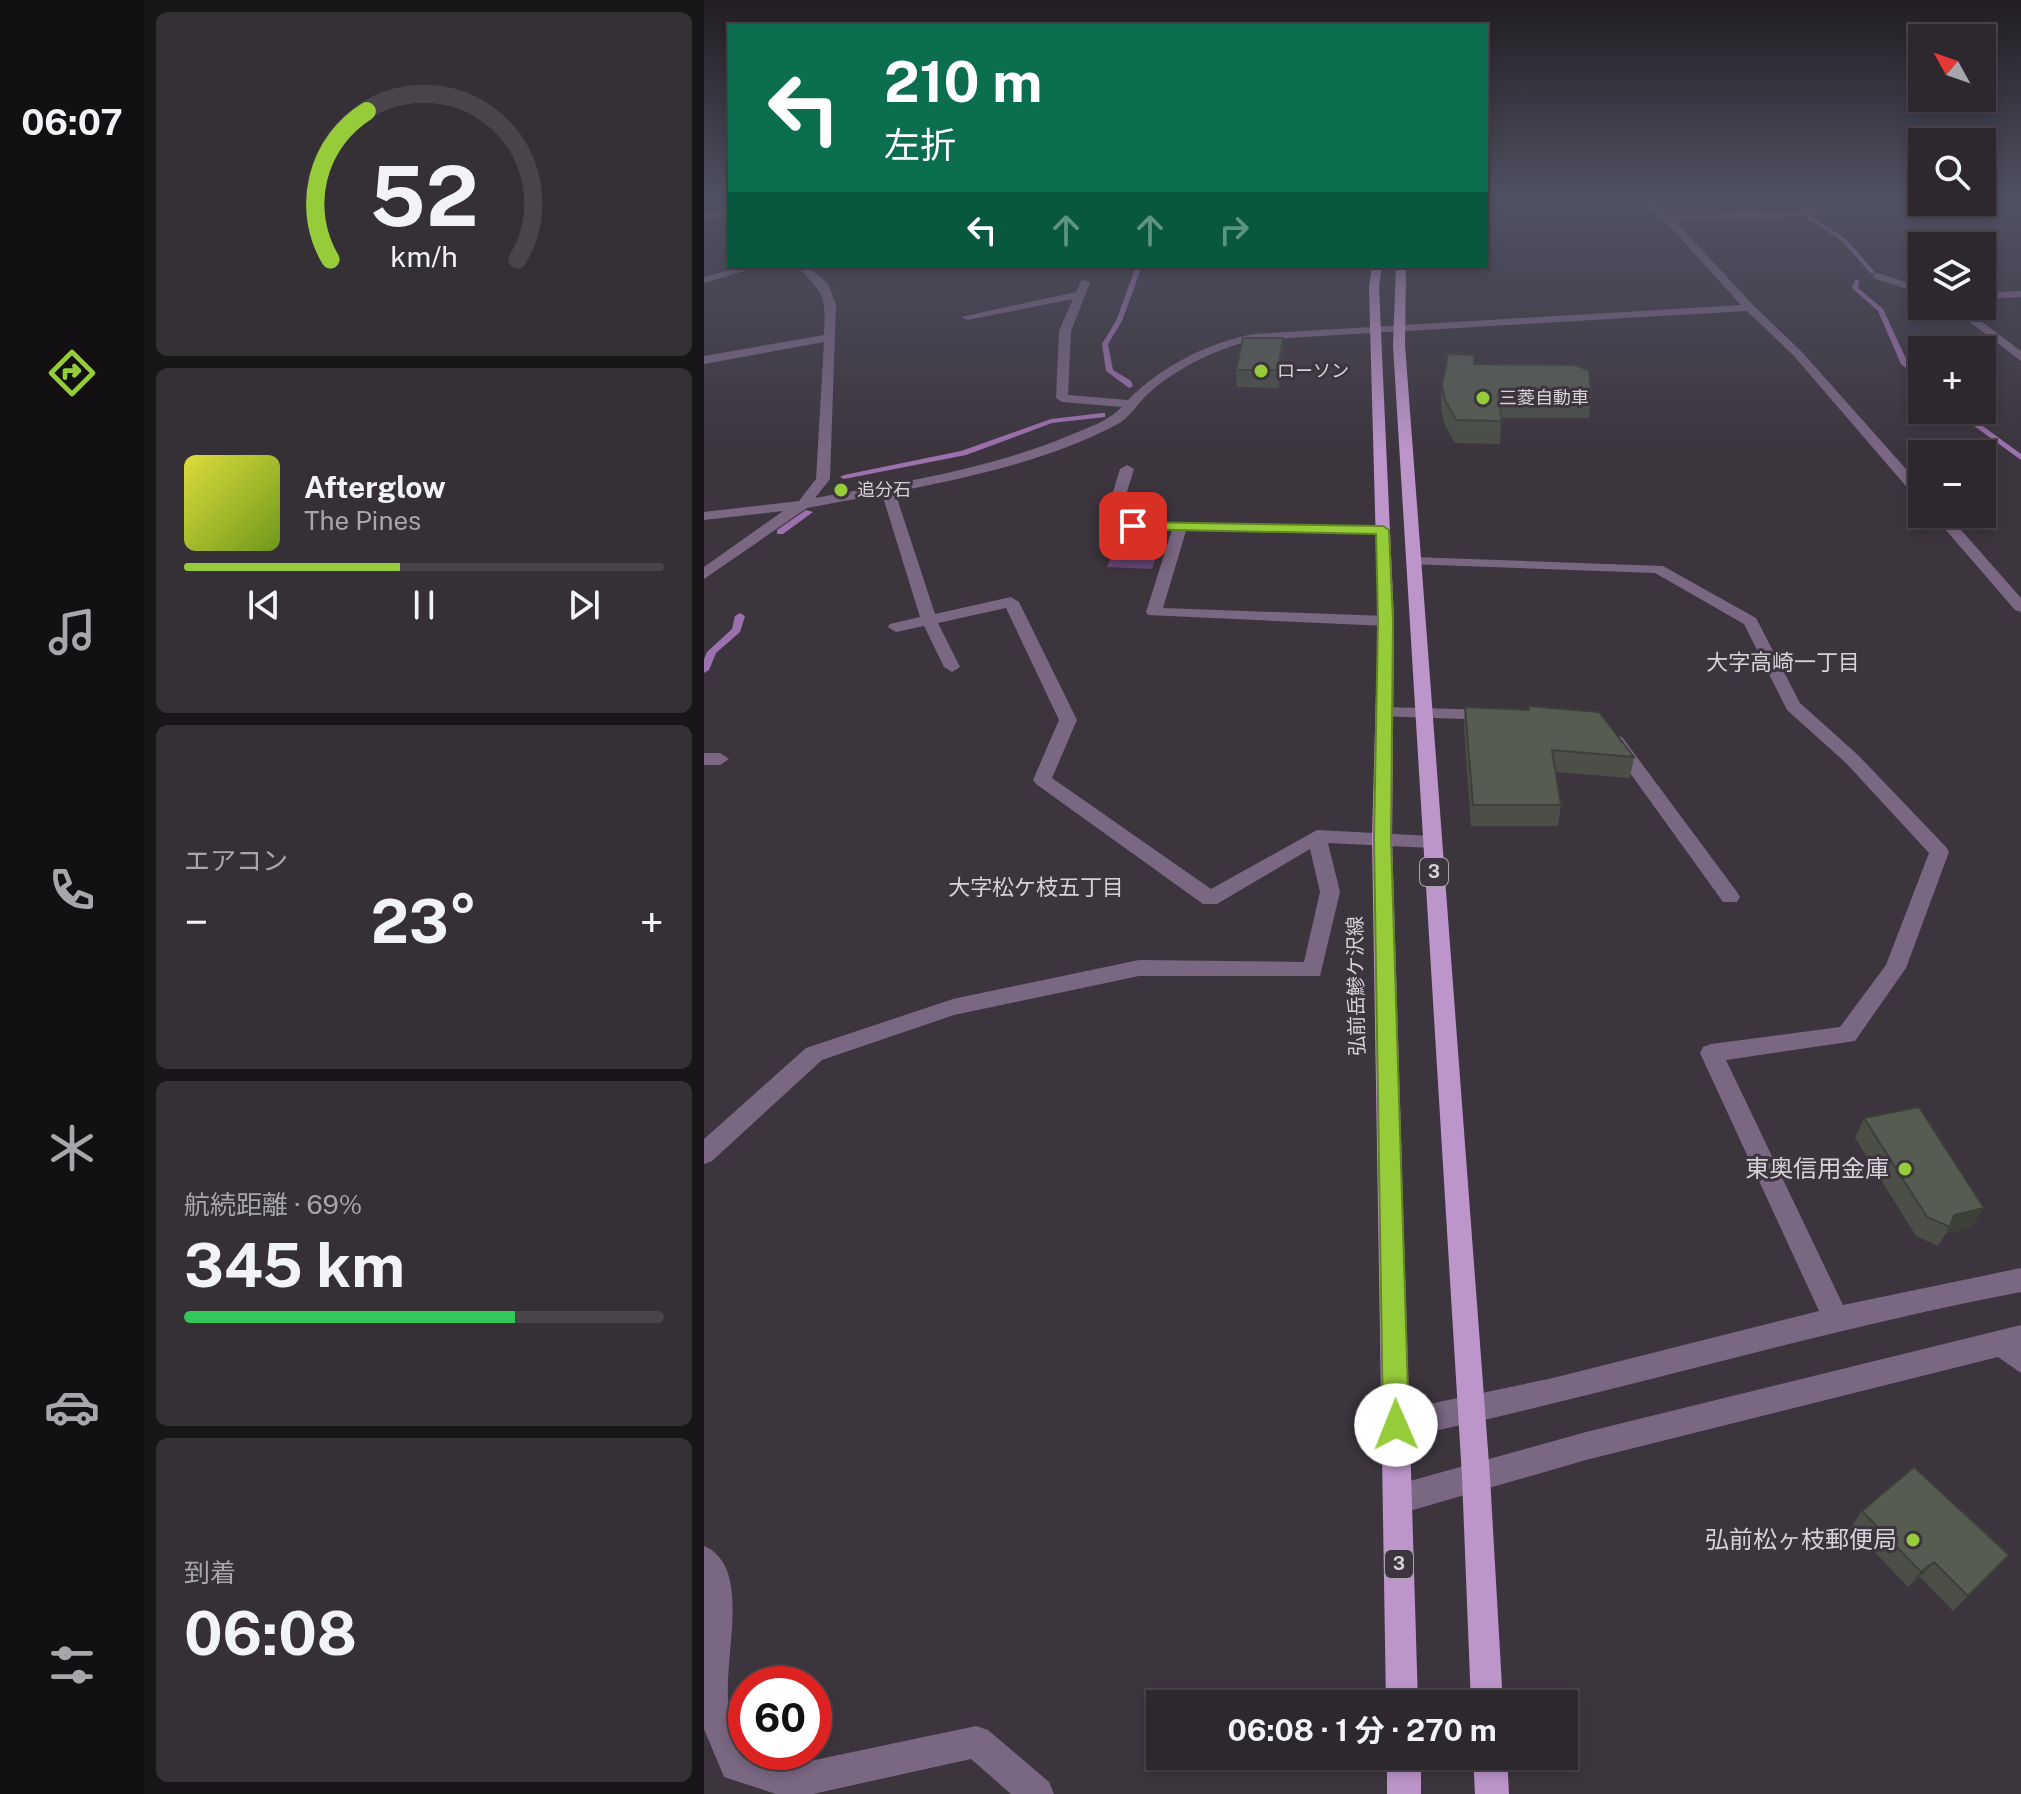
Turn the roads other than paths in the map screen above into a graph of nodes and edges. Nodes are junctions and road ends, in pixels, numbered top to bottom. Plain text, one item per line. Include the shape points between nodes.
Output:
1 (823, 285) edge
2 (1374, 285) edge
3 (1400, 285) edge
4 (1729, 285) edge
5 (2021, 294) edge
6 (1996, 295) edge
7 (1750, 308) junction
8 (967, 317) dead end
9 (1972, 320) edge
10 (1399, 329) junction
11 (1376, 330) junction
12 (830, 337) junction
13 (2021, 357) edge
14 (704, 360) edge
15 (1131, 404) junction
16 (1127, 469) dead end
17 (1908, 479) edge
18 (887, 489) junction
19 (803, 505) junction
20 (704, 516) edge
21 (1180, 527) junction
22 (1951, 528) edge
23 (1383, 530) junction
24 (1413, 561) junction
25 (704, 574) edge
26 (2021, 607) edge
27 (929, 620) junction
28 (1386, 621) junction
29 (896, 627) dead end
30 (952, 667) dead end
31 (1384, 712) junction
32 (1423, 713) junction
33 (1506, 715) edge
34 (1609, 731) edge
35 (1317, 836) junction
36 (1382, 838) junction
37 (1431, 842) junction
38 (1730, 897) dead end
39 (704, 1154) edge
40 (2021, 1280) edge
41 (1837, 1320) junction
42 (2014, 1347) edge
43 (1471, 1411) junction
44 (1396, 1425) junction
45 (1476, 1477) junction
46 (1399, 1499) junction
47 (704, 1561) edge
48 (1402, 1690) edge
49 (1486, 1690) edge
50 (1404, 1770) edge
51 (1491, 1770) edge
52 (1037, 1794) edge
53 (1404, 1794) edge
54 (1492, 1794) edge

1 - 12 street via 831,304
2 - 11 main road, 弘前岳鰺ケ沢線 / 3
3 - 10 main road, 3
4 - 7 street
5 - 6 street
7 - 10 street
7 - 17 street via 1828,385
8 - 15 street via 1084,289 1065,331 1062,398
9 - 13 street
10 - 11 street
10 - 24 main road, 3
11 - 15 street via 1230,342 1181,365
11 - 23 main road, 弘前岳鰺ケ沢線 / 3
12 - 14 street
12 - 19 street via 823,479
15 - 18 street via 1115,421 1036,454
16 - 21 street via 1110,525
18 - 19 street
18 - 27 street
19 - 20 street
19 - 25 street
21 - 23 street
21 - 28 street via 1154,612
22 - 26 street
23 - 28 main road, 弘前岳鰺ケ沢線 / 3
24 - 32 main road, 3
24 - 41 street via 1658,569 1750,621 1793,706 1852,759 1939,852 1895,968 1847,1035 1711,1053
27 - 29 street
27 - 30 street
27 - 35 street via 1011,602 1068,720 1042,780 1210,899
28 - 31 main road, 弘前岳鰺ケ沢線 / 3
31 - 32 street
31 - 36 main road, 弘前岳鰺ケ沢線 / 3
32 - 33 street
32 - 37 main road, 3
34 - 38 street
35 - 36 street
35 - 39 street via 1330,892 1313,970 1139,968 953,1007 814,1054
36 - 37 street
36 - 44 main road, 弘前岳鰺ケ沢線 / 3
37 - 43 main road, 3
40 - 41 street
41 - 43 street
42 - 45 street via 1586,1446
43 - 44 street
43 - 45 main road, 3
44 - 46 main road, 弘前岳鰺ケ沢線 / 3
45 - 46 street
45 - 49 main road, 3
46 - 48 main road, 弘前岳鰺ケ沢線 / 3
47 - 52 street via 716,1575 713,1712 736,1765 791,1782 976,1742
50 - 53 main road
51 - 54 main road

